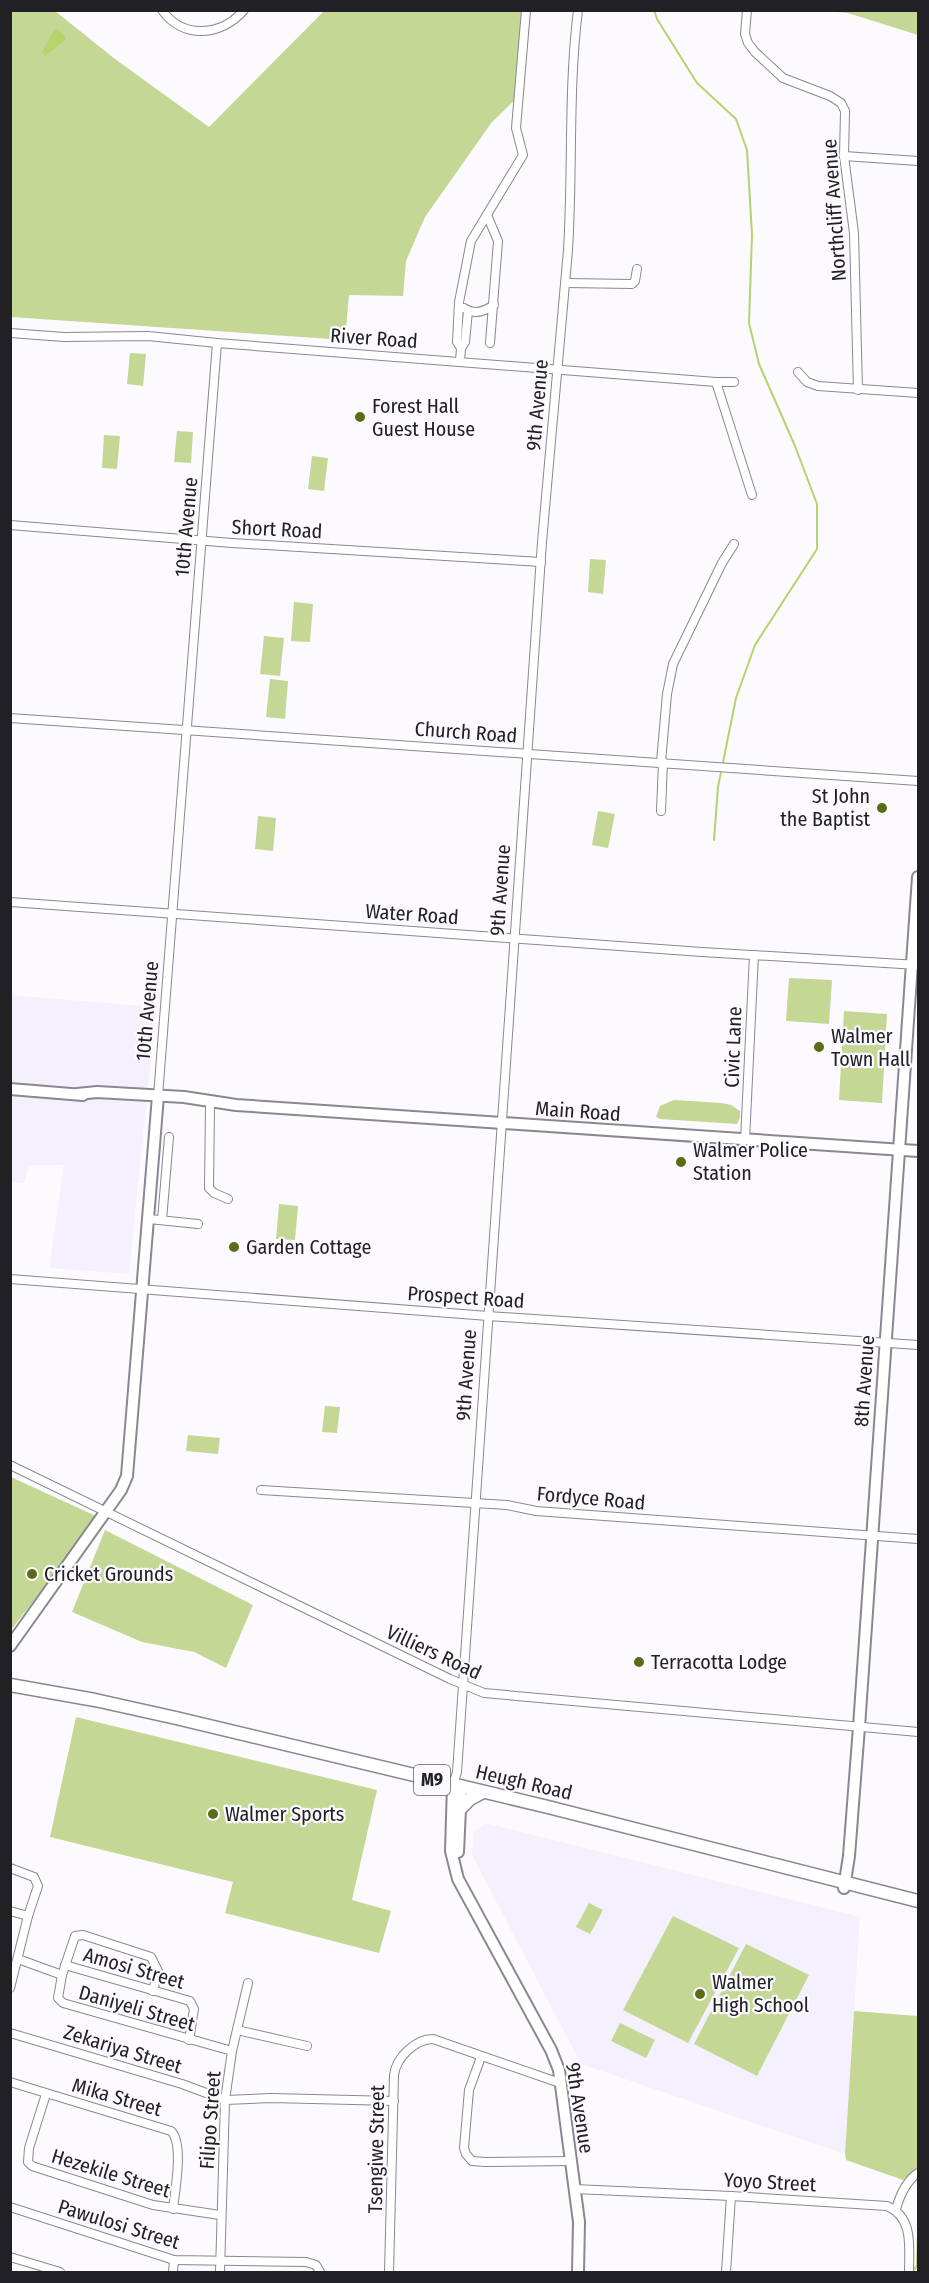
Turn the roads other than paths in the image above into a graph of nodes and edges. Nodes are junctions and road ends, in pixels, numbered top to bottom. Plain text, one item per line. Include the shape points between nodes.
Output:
1 (162, 10) edge
2 (244, 10) edge
3 (526, 10) edge
4 (578, 10) edge
5 (747, 10) edge
6 (844, 156) junction
7 (918, 161) edge
8 (487, 215) junction
9 (637, 269) dead end
10 (566, 283) junction
11 (459, 303) junction
12 (494, 305) junction
13 (468, 311) junction
14 (10, 333) edge
15 (490, 343) dead end
16 (217, 344) junction
17 (461, 348) junction
18 (460, 361) junction
19 (559, 369) junction
20 (798, 372) dead end
21 (734, 381) dead end
22 (716, 382) junction
23 (858, 390) junction
24 (918, 393) edge
25 (752, 495) dead end
26 (10, 525) edge
27 (203, 541) junction
28 (734, 544) dead end
29 (541, 562) junction
30 (10, 718) edge
31 (188, 729) junction
32 (528, 752) junction
33 (662, 762) junction
34 (918, 781) edge
35 (661, 811) dead end
36 (918, 877) edge
37 (10, 902) edge
38 (173, 914) junction
39 (515, 938) junction
40 (754, 955) junction
41 (916, 965) edge
42 (10, 1089) edge
43 (158, 1099) junction
44 (210, 1105) junction
45 (236, 1105) junction
46 (502, 1124) junction
47 (169, 1137) dead end
48 (745, 1140) junction
49 (900, 1150) junction
50 (918, 1151) edge
51 (228, 1198) dead end
52 (149, 1219) junction
53 (162, 1220) junction
54 (198, 1224) dead end
55 (10, 1279) edge
56 (144, 1289) junction
57 (488, 1316) junction
58 (885, 1343) junction
59 (918, 1346) edge
60 (10, 1465) edge
61 (261, 1490) dead end
62 (476, 1502) junction
63 (106, 1511) junction
64 (872, 1536) junction
65 (918, 1539) edge
66 (10, 1646) edge
67 (10, 1678) edge
68 (10, 1685) edge
69 (463, 1685) junction
70 (95, 1700) junction
71 (859, 1727) junction
72 (918, 1732) edge
73 (457, 1786) junction
74 (483, 1792) junction
75 (460, 1809) junction
76 (10, 1868) edge
77 (845, 1885) junction
78 (468, 1899) junction
79 (918, 1901) edge
80 (918, 1908) edge
81 (10, 1911) edge
82 (28, 1916) junction
83 (18, 1959) junction
84 (65, 1965) junction
85 (62, 1975) junction
86 (248, 1983) dead end
87 (10, 1988) edge
88 (153, 1991) junction
89 (237, 2030) junction
90 (10, 2033) edge
91 (189, 2040) junction
92 (307, 2046) dead end
93 (232, 2052) junction
94 (481, 2057) junction
95 (10, 2082) edge
96 (560, 2084) junction
97 (46, 2094) junction
98 (225, 2100) junction
99 (394, 2101) junction
100 (570, 2161) junction
101 (918, 2173) edge
102 (574, 2189) junction
103 (731, 2196) junction
104 (10, 2207) edge
105 (173, 2209) junction
106 (896, 2209) junction
107 (220, 2215) junction
108 (10, 2257) edge
109 (174, 2260) junction
110 (220, 2262) junction
111 (60, 2272) edge
112 (173, 2272) edge
113 (220, 2272) edge
114 (320, 2272) edge
115 (389, 2272) edge
116 (578, 2272) edge
117 (726, 2272) edge
118 (909, 2272) edge

1 - 2 street via 174,23 197,32 229,24
3 - 8 street via 516,128 523,155
4 - 10 street, 9th Avenue via 570,110
5 - 6 street, Northcliff Avenue via 745,34 755,52 787,81 830,96 843,105
6 - 7 street
6 - 23 street, Northcliff Avenue via 854,233
8 - 11 street via 471,240
8 - 12 street via 498,241
9 - 10 street via 632,284
10 - 19 street, 9th Avenue
11 - 13 street
11 - 17 street via 457,342
12 - 13 street via 483,312
12 - 15 street
13 - 17 street
14 - 16 street, River Road via 148,336
16 - 18 street, River Road
16 - 27 street, 10th Avenue
17 - 18 street
18 - 19 street, River Road
19 - 22 street, River Road
19 - 29 street, 9th Avenue
20 - 23 street via 812,385
21 - 22 street, River Road
22 - 25 street
23 - 24 street
26 - 27 street, Short Road
27 - 29 street, Short Road
27 - 31 street, 10th Avenue
28 - 33 street via 673,664
29 - 32 street, 9th Avenue
30 - 31 street, Church Road
31 - 32 street, Church Road
31 - 38 street, 10th Avenue
32 - 33 street, Church Road
32 - 39 street, 9th Avenue
33 - 34 street, Church Road
33 - 35 street
36 - 41 main road, 8th Avenue
37 - 38 street, Water Road
38 - 39 street, Water Road
38 - 43 street, 10th Avenue
39 - 40 street, Water Road
39 - 46 street, 9th Avenue
40 - 41 street, Water Road
40 - 48 street, Civic Lane
41 - 49 main road, 8th Avenue
42 - 43 main road, Main Road
43 - 44 main road, Main Road
43 - 45 main road, Main Road
43 - 52 main road, 10th Avenue
44 - 45 main road, Main Road
44 - 51 street via 209,1188
45 - 46 main road, Main Road
46 - 48 main road, Main Road
46 - 57 street, 9th Avenue
47 - 53 street
48 - 49 main road, Main Road
49 - 50 main road, Main Road
49 - 58 main road, 8th Avenue
52 - 53 street
52 - 56 main road, 10th Avenue
53 - 54 street
55 - 56 street, Prospect Road
56 - 57 street, Prospect Road
56 - 63 main road, 10th Avenue via 127,1476
57 - 58 street, Prospect Road
57 - 62 street, 9th Avenue
58 - 59 street, Prospect Road
58 - 64 main road, 8th Avenue
60 - 63 street, Villiers Road
61 - 62 street, Fordyce Road
62 - 64 street, Fordyce Road via 536,1511
62 - 69 street, 9th Avenue
63 - 66 main road, 10th Avenue
63 - 69 street, Villiers Road
64 - 65 street, Fordyce Road
64 - 71 main road, 8th Avenue
67 - 70 main road, Heugh Road / M9
68 - 70 main road, Heugh Road / M9
69 - 71 street, Villiers Road via 497,1695
69 - 73 street, 9th Avenue
70 - 73 main road, Heugh Road / M9
71 - 72 street, Villiers Road
71 - 77 main road, 8th Avenue
73 - 74 main road, Heugh Road / M9
73 - 75 main road, 9th Avenue
73 - 78 main road, 9th Avenue via 452,1851 458,1879
74 - 75 main road
74 - 77 main road, Heugh Road / M9
75 - 78 main road, 9th Avenue via 458,1849
76 - 82 street via 36,1880 37,1892
77 - 79 main road, Heugh Road / M9
77 - 80 main road, Heugh Road / M9
78 - 96 main road, 9th Avenue via 550,2050
81 - 82 street
82 - 83 street
83 - 85 street, Daniyeli Street
83 - 87 street
84 - 85 street, Daniyeli Street
84 - 88 street, Amosi Street
84 - 88 street, Daniyeli Street via 75,1936 83,1935 151,1957 158,1971
85 - 91 street, Daniyeli Street via 58,1994 63,2003
86 - 89 street, Filipo Street
88 - 91 street, Amosi Street via 193,2004
89 - 92 street
89 - 93 street, Filipo Street
90 - 98 street, Zekariya Street
91 - 93 street, Daniyeli Street
93 - 98 street, Filipo Street
94 - 96 street, Tsengiwe Street
94 - 99 street, Tsengiwe Street via 433,2039 418,2042 396,2066
94 - 100 street via 468,2098 464,2148 468,2158 485,2162
95 - 97 street, Mika Street
96 - 100 main road, 9th Avenue
97 - 105 street, Mika Street via 174,2133 177,2147
97 - 105 street, Hezekile Street via 29,2148 28,2162 32,2166
98 - 99 street
98 - 107 street, Filipo Street
99 - 115 street, Tsengiwe Street
100 - 102 main road, 9th Avenue
101 - 106 street via 907,2184
102 - 103 street, Yoyo Street
102 - 116 main road, 9th Avenue via 579,2222
103 - 106 street, Yoyo Street via 878,2204
103 - 117 street
104 - 109 street, Pawulosi Street
105 - 107 street, Hezekile Street
106 - 118 street via 908,2227
107 - 110 street, Filipo Street
108 - 111 street
109 - 110 street, Pawulosi Street
109 - 112 street
110 - 113 street, Filipo Street
110 - 114 street, Pawulosi Street via 306,2262 316,2265

